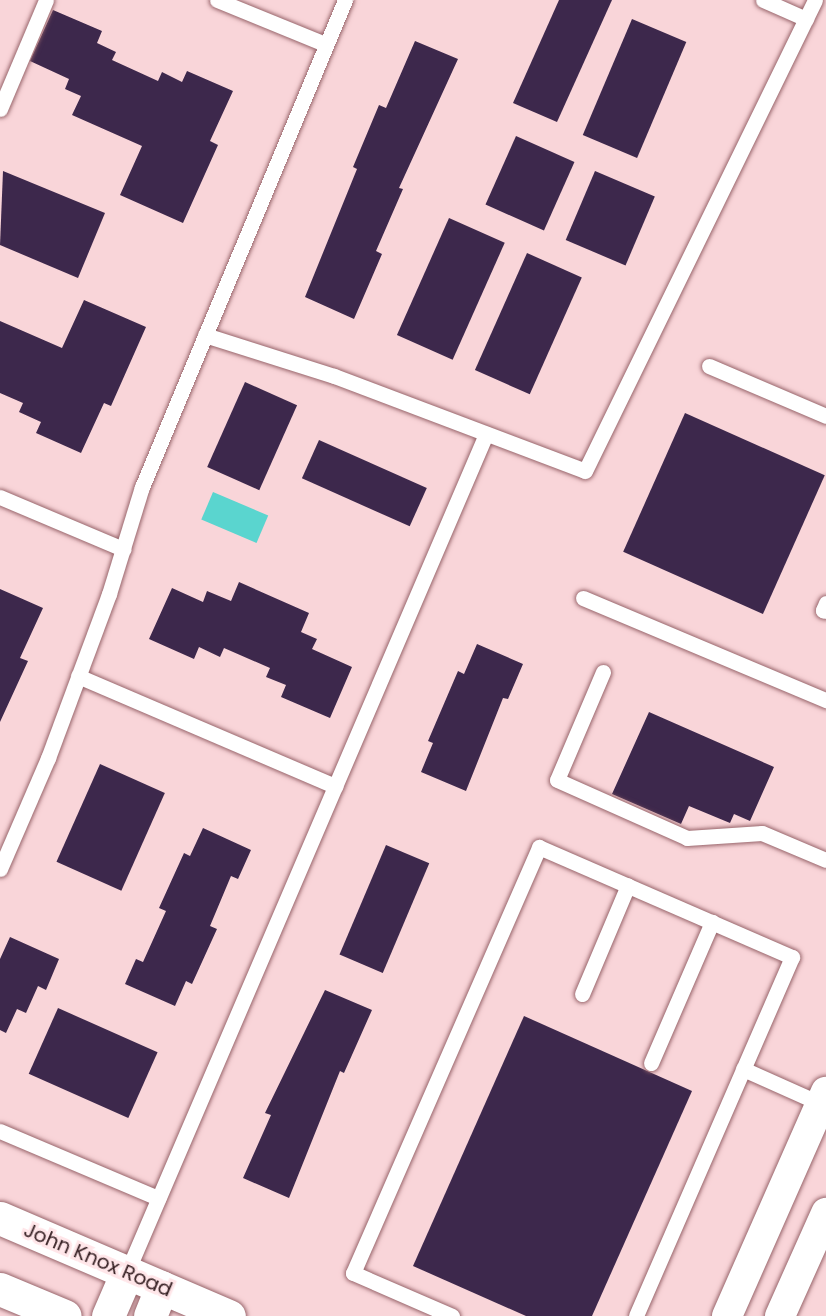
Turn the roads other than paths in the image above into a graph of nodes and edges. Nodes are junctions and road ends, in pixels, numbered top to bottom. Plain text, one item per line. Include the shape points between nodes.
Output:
1 (46, 0) edge
2 (217, 0) edge
3 (345, 0) edge
4 (763, 0) edge
5 (815, 0) edge
6 (806, 19) junction
7 (326, 44) junction
8 (0, 109) edge
9 (205, 335) junction
10 (709, 366) dead end
11 (826, 416) edge
12 (486, 434) junction
13 (0, 497) edge
14 (123, 549) junction
15 (584, 598) dead end
16 (826, 603) edge
17 (826, 611) edge
18 (603, 672) dead end
19 (78, 676) junction
20 (826, 700) edge
21 (335, 786) junction
22 (826, 860) edge
23 (0, 868) edge
24 (628, 885) junction
25 (712, 922) junction
26 (582, 994) dead end
27 (651, 1063) dead end
28 (743, 1069) junction
29 (824, 1100) edge
30 (0, 1131) edge
31 (158, 1198) junction
32 (826, 1213) edge
33 (0, 1218) edge
34 (127, 1272) junction
35 (0, 1289) edge
36 (156, 1301) edge
37 (65, 1316) edge
38 (108, 1316) edge
39 (229, 1316) edge
40 (452, 1316) edge
41 (636, 1316) edge
42 (727, 1316) edge
43 (780, 1316) edge

1 - 8 lane
2 - 7 lane
3 - 7 lane
4 - 6 lane
5 - 6 lane
6 - 12 lane via 585,471
7 - 9 lane
9 - 12 lane via 334,376
9 - 14 lane via 142,487
10 - 11 lane
12 - 21 lane
13 - 14 lane
14 - 19 lane
15 - 20 lane
16 - 17 lane
18 - 22 lane via 557,780 687,838 762,833
19 - 21 lane
19 - 23 lane
21 - 31 lane
24 - 25 lane
24 - 26 lane
24 - 40 lane via 539,847 353,1273
25 - 27 lane
25 - 28 lane via 792,957
28 - 29 lane
28 - 41 lane
29 - 42 street
30 - 31 lane
31 - 34 lane
32 - 43 street
33 - 34 main road, John Knox Road
34 - 36 main road, John Knox Road
34 - 38 main road
35 - 37 main road
36 - 39 main road, John Knox Road

